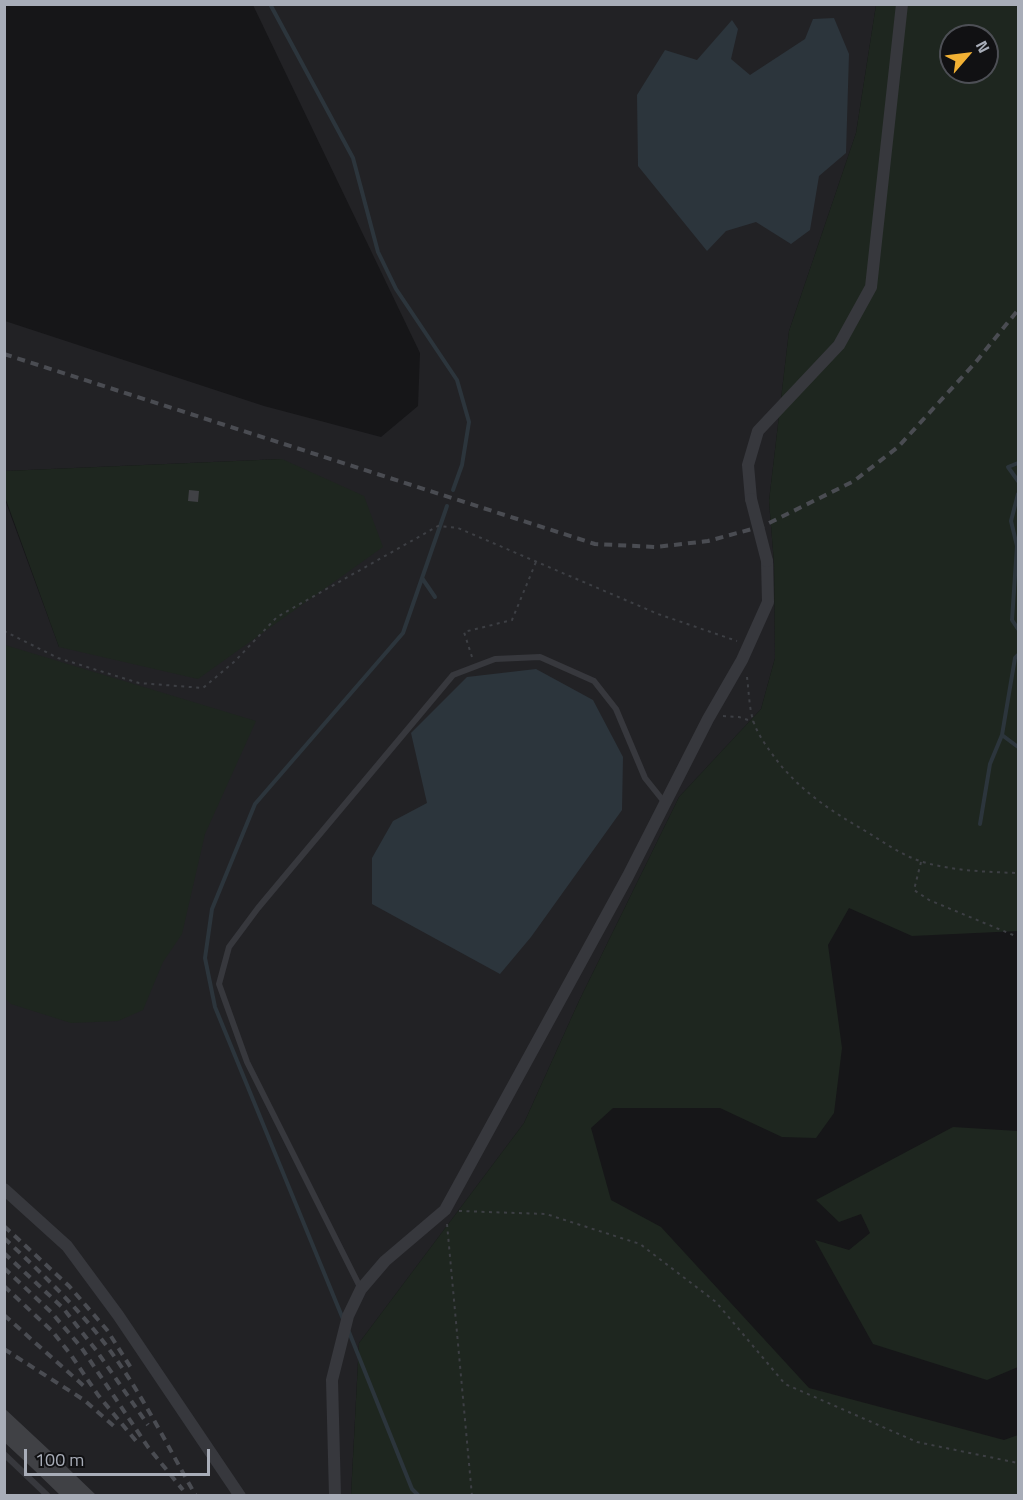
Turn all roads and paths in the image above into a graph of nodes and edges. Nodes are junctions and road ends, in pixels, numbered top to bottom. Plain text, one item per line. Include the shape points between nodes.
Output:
1 (902, 4) edge
2 (536, 561) junction
3 (4, 631) edge
4 (749, 643) junction
5 (742, 660) junction
6 (474, 666) junction
7 (708, 719) junction
8 (754, 722) junction
9 (665, 803) junction
10 (921, 862) junction
11 (1018, 873) edge
12 (1018, 937) edge
13 (4, 1189) edge
14 (446, 1210) junction
15 (361, 1289) junction
16 (4, 1454) edge
17 (1018, 1463) edge
18 (48, 1496) edge
19 (240, 1496) edge
20 (335, 1496) edge
21 (472, 1496) edge

1 - 4 street, bridge via 871,287 839,345 758,431 748,465 751,499 767,561 768,602
2 - 3 path via 458,528 438,526 277,617 203,688 139,683 58,658
2 - 4 path via 658,614
2 - 6 path via 512,620 464,633
4 - 5 street
5 - 7 street
5 - 8 path
6 - 9 lane via 495,659 540,657 594,681 616,709 645,777
6 - 15 lane via 453,675 258,908 229,947 219,984 247,1062
7 - 8 path via 739,717
7 - 9 street
8 - 10 path via 767,747 806,792 900,853
9 - 14 street
10 - 11 path via 990,873
10 - 12 path via 914,890
13 - 19 street via 67,1246
14 - 15 street via 385,1261
14 - 17 path via 546,1214 640,1244 716,1302 785,1384 917,1442
14 - 21 path
15 - 20 street via 348,1316 332,1380
16 - 18 lane

